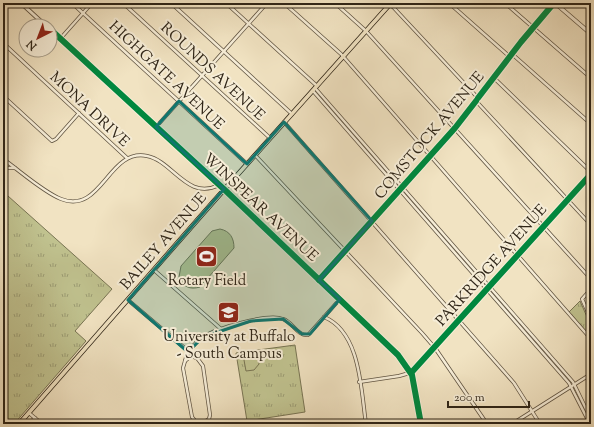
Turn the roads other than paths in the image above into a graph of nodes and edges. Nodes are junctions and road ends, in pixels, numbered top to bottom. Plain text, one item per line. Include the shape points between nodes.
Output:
1 (21, 3) edge
2 (72, 3) edge
3 (92, 3) edge
4 (123, 3) edge
5 (171, 3) edge
6 (226, 3) edge
7 (266, 3) edge
8 (284, 3) edge
9 (335, 3) edge
10 (449, 3) edge
11 (505, 3) edge
12 (555, 3) edge
13 (388, 4) edge
14 (83, 13) junction
15 (37, 18) edge
16 (248, 24) junction
17 (533, 28) junction
18 (366, 31) junction
19 (591, 34) edge
20 (60, 39) joint
21 (3, 43) edge
22 (224, 51) junction
23 (512, 54) junction
24 (343, 57) junction
25 (510, 57) junction
26 (202, 76) junction
27 (494, 78) junction
28 (591, 78) edge
29 (315, 88) junction
30 (3, 96) edge
31 (478, 98) junction
32 (179, 101) junction
33 (476, 102) junction
34 (79, 114) junction
35 (292, 114) junction
36 (284, 122) junction
37 (591, 124) edge
38 (156, 127) junction
39 (454, 128) junction
40 (270, 138) junction
41 (359, 138) junction
42 (356, 140) junction
43 (255, 155) junction
44 (430, 156) junction
45 (127, 158) junction
46 (3, 159) edge
47 (247, 164) junction
48 (3, 168) edge
49 (16, 168) junction
50 (591, 173) edge
51 (219, 185) junction
52 (224, 189) junction
53 (401, 189) junction
54 (568, 200) junction
55 (372, 221) junction
56 (591, 225) edge
57 (543, 227) junction
58 (446, 237) junction
59 (443, 239) junction
60 (345, 251) junction
61 (517, 255) junction
62 (154, 270) junction
63 (591, 279) edge
64 (319, 280) junction
65 (490, 287) junction
66 (591, 289) edge
67 (487, 290) junction
68 (340, 299) junction
69 (128, 300) junction
70 (324, 317) junction
71 (591, 319) edge
72 (459, 321) junction
73 (221, 329) junction
74 (532, 336) junction
75 (530, 338) junction
76 (591, 339) edge
77 (435, 348) junction
78 (188, 352) junction
79 (195, 357) junction
80 (185, 361) junction
81 (411, 373) junction
82 (591, 374) edge
83 (359, 382) junction
84 (573, 386) junction
85 (532, 411) junction
86 (29, 413) junction
87 (35, 418) junction
88 (591, 418) edge
89 (19, 424) edge
90 (29, 424) edge
91 (42, 424) edge
92 (366, 424) edge
93 (421, 424) edge
94 (487, 424) edge
95 (512, 424) edge
96 (540, 424) edge
97 (590, 424) edge

1 - 15 street
2 - 14 street, HIGHGATE AVENUE
3 - 14 street
4 - 26 street, ROUNDS AVENUE
5 - 22 street
6 - 16 street
7 - 16 street
8 - 24 street
9 - 18 street
10 - 25 street
11 - 17 street
12 - 17 street, COMSTOCK AVENUE
12 - 19 street
13 - 18 main road, BAILEY AVENUE
13 - 31 street
14 - 20 street
14 - 32 street, HIGHGATE AVENUE
16 - 22 street
16 - 29 street
17 - 23 street, COMSTOCK AVENUE
17 - 28 street
18 - 24 main road, BAILEY AVENUE
18 - 39 street
20 - 38 street, WINSPEAR AVENUE
21 - 34 street, MONA DRIVE
22 - 26 street
22 - 35 street
23 - 25 street, COMSTOCK AVENUE
23 - 37 street
24 - 29 main road, BAILEY AVENUE
24 - 44 street
25 - 27 street, COMSTOCK AVENUE
26 - 32 street
26 - 40 street, ROUNDS AVENUE
27 - 31 street, COMSTOCK AVENUE
27 - 50 street
29 - 35 main road, BAILEY AVENUE
29 - 41 street
29 - 42 street
30 - 34 street via 52,141
31 - 33 street, COMSTOCK AVENUE
32 - 38 street
32 - 47 street, HIGHGATE AVENUE
33 - 39 street, COMSTOCK AVENUE
33 - 54 street
34 - 45 street, MONA DRIVE
35 - 36 main road, BAILEY AVENUE
36 - 40 main road, BAILEY AVENUE
36 - 55 street
38 - 51 street, WINSPEAR AVENUE
39 - 44 street, COMSTOCK AVENUE
39 - 57 street
40 - 43 main road, BAILEY AVENUE
41 - 42 street
41 - 53 street
42 - 53 street
43 - 47 main road, BAILEY AVENUE
43 - 60 street
44 - 53 street, COMSTOCK AVENUE
44 - 61 street
45 - 49 street via 91,196 74,201 54,196
45 - 51 street via 143,155 152,157 181,180 194,186
46 - 49 street
47 - 52 main road, BAILEY AVENUE
48 - 49 street
50 - 54 street, PARKRIDGE AVENUE
51 - 52 street, WINSPEAR AVENUE
52 - 62 main road, BAILEY AVENUE
52 - 64 street, WINSPEAR AVENUE
53 - 55 street, COMSTOCK AVENUE
53 - 58 street
53 - 59 street
54 - 56 street
54 - 57 street, PARKRIDGE AVENUE
55 - 60 street, COMSTOCK AVENUE
55 - 72 street
57 - 61 street, PARKRIDGE AVENUE
57 - 63 street
58 - 59 street
58 - 65 street
59 - 67 street
60 - 64 street, COMSTOCK AVENUE
60 - 77 street
61 - 65 street, PARKRIDGE AVENUE
61 - 76 street
62 - 69 main road, BAILEY AVENUE
62 - 73 street
64 - 68 street, WINSPEAR AVENUE
65 - 67 street, PARKRIDGE AVENUE
65 - 74 street
66 - 71 street via 582,299
67 - 72 street, PARKRIDGE AVENUE
67 - 75 street
68 - 70 street
68 - 81 street, WINSPEAR AVENUE via 398,354
69 - 78 street
69 - 86 main road, BAILEY AVENUE
70 - 73 street via 306,336 287,321 278,318 239,323
70 - 83 street via 343,333 350,343 355,355
72 - 77 street, PARKRIDGE AVENUE
72 - 85 street via 514,383
73 - 78 street via 201,338
74 - 75 street
74 - 84 street
75 - 84 street
77 - 81 street, PARKRIDGE AVENUE
77 - 94 street
78 - 79 street
78 - 80 street
79 - 80 street via 191,356
79 - 80 street via 202,366 210,415 203,423 197,423 192,418 183,368
81 - 83 street
81 - 93 street, WINSPEAR AVENUE
82 - 84 street
83 - 92 street
84 - 85 street
84 - 88 street
84 - 97 street
85 - 95 street
85 - 96 street
86 - 87 street
86 - 89 main road, BAILEY AVENUE
87 - 90 street
87 - 91 street

